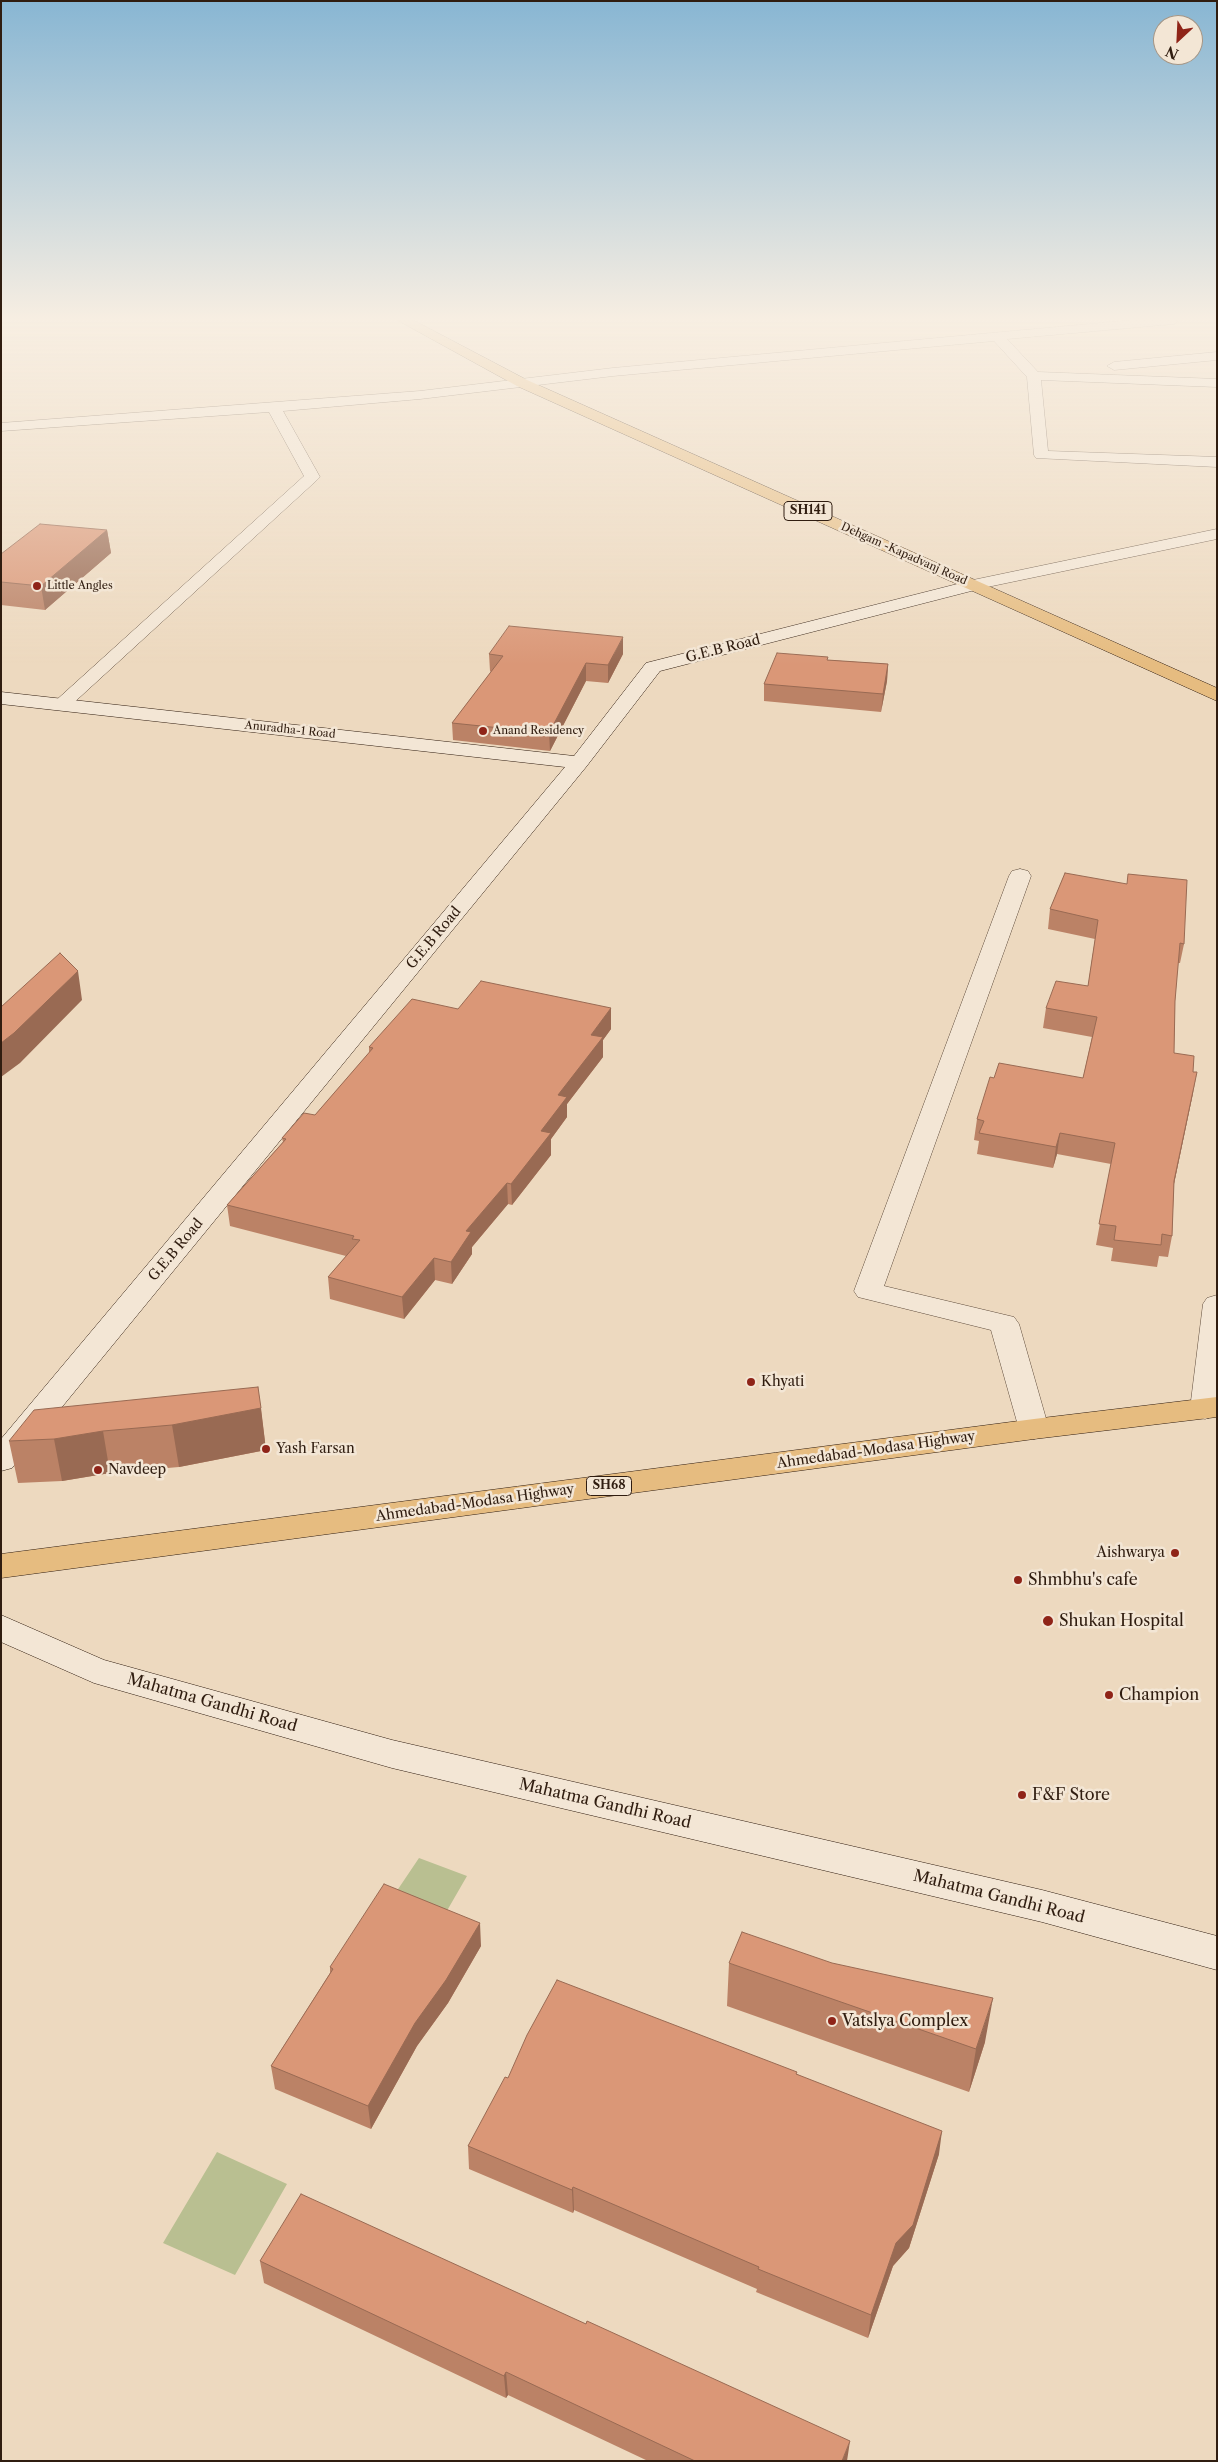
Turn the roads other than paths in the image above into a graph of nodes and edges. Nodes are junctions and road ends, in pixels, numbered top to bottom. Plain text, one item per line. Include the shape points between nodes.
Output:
1 (289, 435) edge
2 (638, 435) edge
3 (1039, 435) edge
4 (1217, 462) edge
5 (1217, 534) edge
6 (973, 585) junction
7 (1217, 695) edge
8 (1, 698) edge
9 (61, 704) junction
10 (579, 763) junction
11 (1020, 876) dead end
12 (1217, 1304) edge
13 (1211, 1408) edge
14 (1034, 1429) junction
15 (1, 1460) edge
16 (1, 1566) edge
17 (1, 1628) edge
18 (1217, 1953) edge

1 - 9 street via 312,477
2 - 6 main road, Dehgam -Kapadvanj Road / SH141
3 - 4 street via 1041,455
5 - 6 street, G.E.B Road
6 - 7 main road, Dehgam -Kapadvanj Road / SH141
6 - 10 street, G.E.B Road via 653,667
8 - 9 street, Anuradha-1 Road
9 - 10 street, Anuradha-1 Road
10 - 15 street, G.E.B Road
11 - 14 street via 868,1290 1004,1324
12 - 13 street
13 - 14 main road, Ahmedabad-Modasa Highway / SH68
14 - 16 main road, Ahmedabad-Modasa Highway / SH68
17 - 18 street, Mahatma Gandhi Road via 94,1670 392,1754 1042,1906

